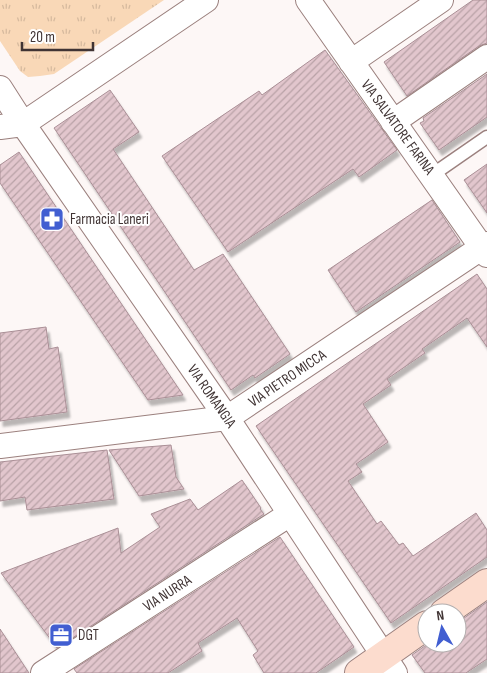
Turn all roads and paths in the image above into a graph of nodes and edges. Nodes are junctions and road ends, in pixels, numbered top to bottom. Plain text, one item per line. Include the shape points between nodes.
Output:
1 (206, 0) edge
2 (308, 0) edge
3 (441, 0) edge
4 (487, 57) edge
5 (351, 62) junction
6 (0, 88) edge
7 (393, 122) junction
8 (11, 125) edge
9 (487, 138) edge
10 (432, 175) junction
11 (485, 249) edge
12 (227, 418) junction
13 (0, 446) edge
14 (290, 514) junction
15 (487, 583) edge
16 (458, 603) edge
17 (417, 636) edge
18 (389, 665) edge
19 (43, 673) edge
20 (358, 673) edge

1 - 8 street
2 - 5 street, VIA SALVATORE FARINA
3 - 5 street
4 - 7 street
5 - 7 street, VIA SALVATORE FARINA
6 - 8 street, VIA ROMANGIA
7 - 10 street, VIA SALVATORE FARINA
8 - 12 street, VIA ROMANGIA
9 - 10 lane
10 - 11 street, VIA SALVATORE FARINA
11 - 12 street, VIA PIETRO MICCA
12 - 13 street, VIA PIETRO MICCA
12 - 14 street, VIA ROMANGIA
14 - 18 street, VIA ROMANGIA
14 - 19 street, VIA NURRA
15 - 16 street
17 - 18 street
18 - 20 street

